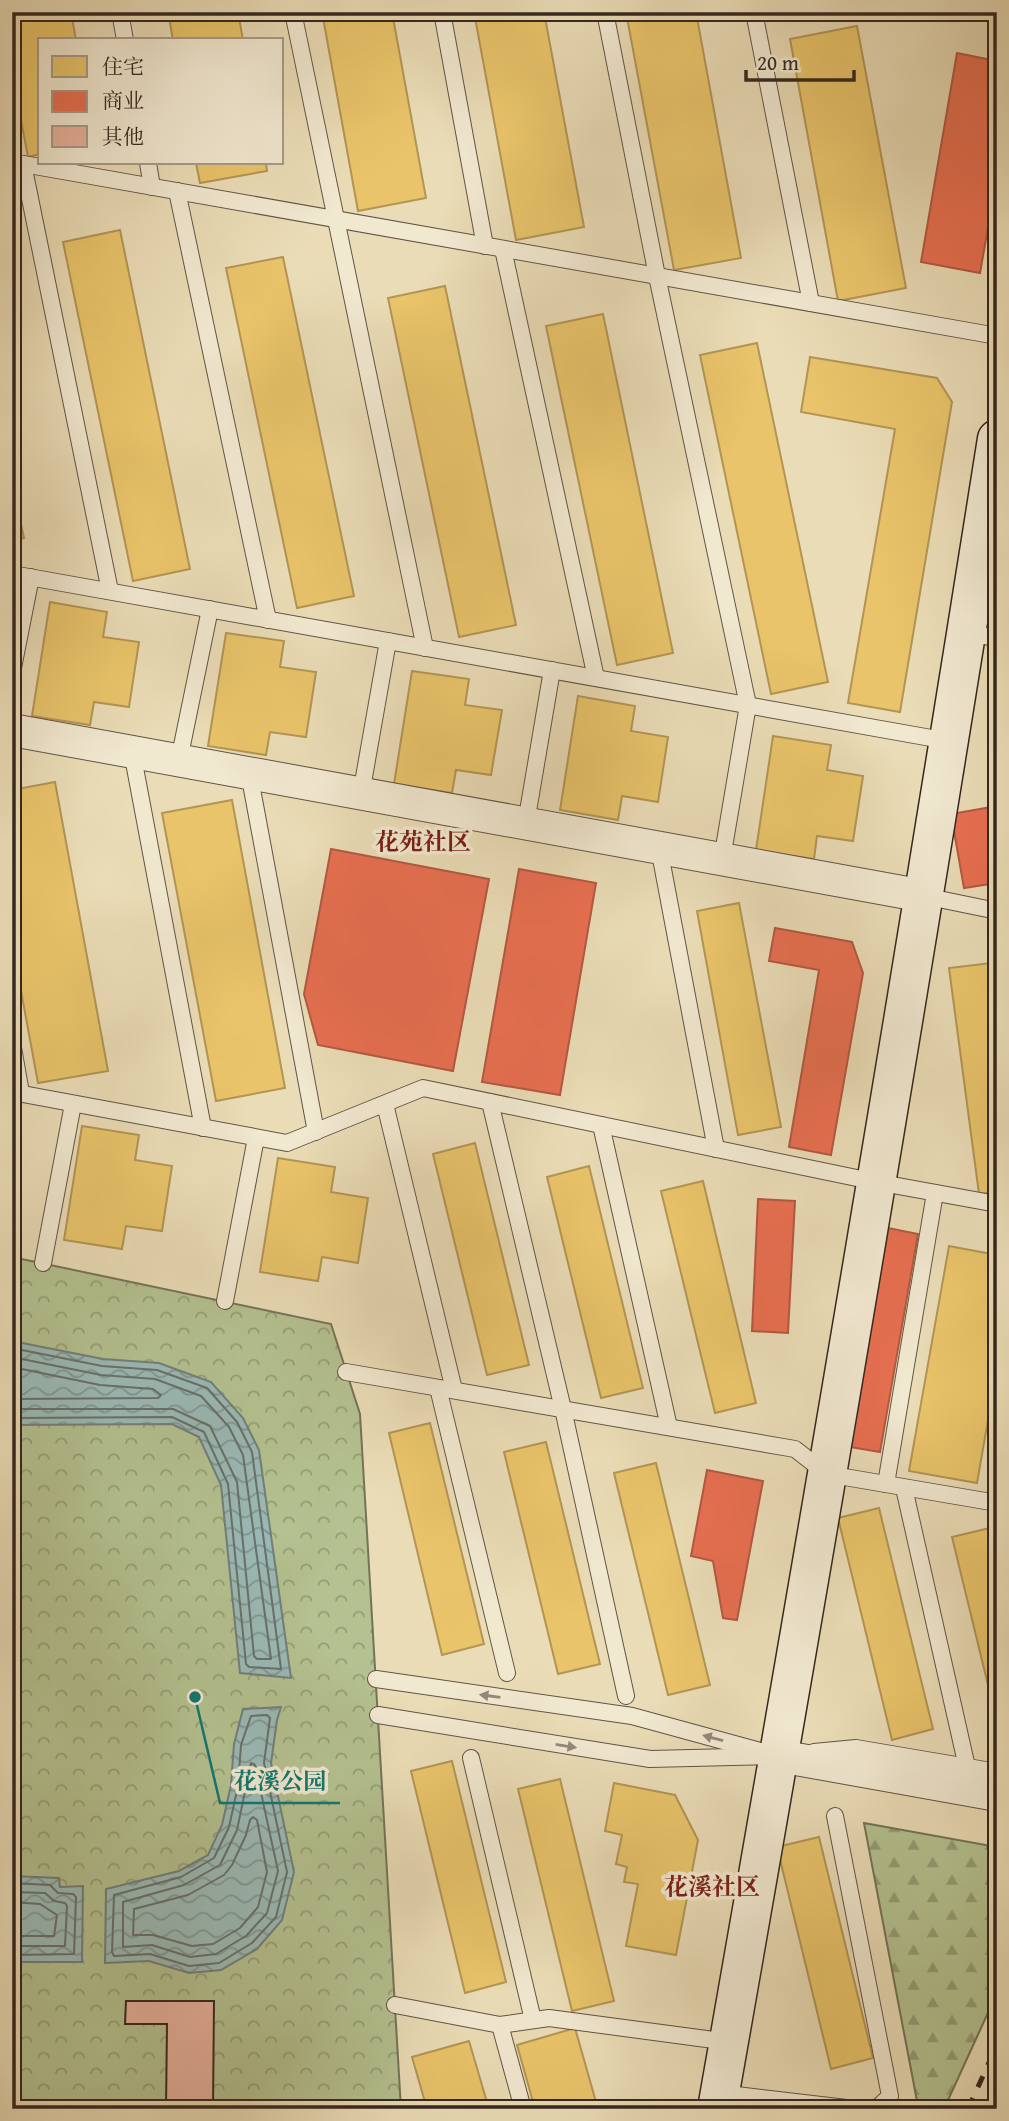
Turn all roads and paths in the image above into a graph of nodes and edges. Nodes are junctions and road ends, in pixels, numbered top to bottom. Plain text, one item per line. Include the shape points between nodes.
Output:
1 (120, 12) edge
2 (293, 12) edge
3 (442, 12) edge
4 (605, 12) edge
5 (754, 12) edge
6 (125, 38) edge
7 (18, 163) edge
8 (148, 164) edge
9 (152, 187) junction
10 (177, 191) junction
11 (334, 219) junction
12 (485, 246) junction
13 (503, 248) junction
14 (657, 276) junction
15 (811, 303) junction
16 (997, 336) edge
17 (997, 439) edge
18 (12, 574) edge
19 (31, 577) junction
20 (110, 592) junction
21 (210, 609) junction
22 (268, 620) junction
23 (981, 636) edge
24 (388, 641) junction
25 (425, 648) junction
26 (552, 670) junction
27 (12, 673) edge
28 (596, 678) junction
29 (748, 705) junction
30 (12, 730) edge
31 (948, 741) junction
32 (132, 752) junction
33 (179, 760) junction
34 (249, 773) junction
35 (361, 794) junction
36 (526, 823) junction
37 (659, 848) junction
38 (722, 859) junction
39 (924, 896) junction
40 (997, 911) edge
41 (12, 1042) edge
42 (17, 1093) edge
43 (490, 1102) junction
44 (73, 1104) junction
45 (385, 1104) junction
46 (601, 1125) junction
47 (202, 1128) junction
48 (316, 1132) junction
49 (256, 1138) junction
50 (716, 1149) junction
51 (876, 1182) junction
52 (935, 1193) junction
53 (997, 1204) edge
54 (43, 1263) dead end
55 (225, 1301) dead end
56 (346, 1372) dead end
57 (446, 1389) junction
58 (563, 1409) junction
59 (669, 1427) junction
60 (827, 1474) junction
61 (886, 1484) junction
62 (904, 1488) junction
63 (997, 1503) edge
64 (507, 1674) dead end
65 (376, 1679) dead end
66 (626, 1696) dead end
67 (378, 1715) dead end
68 (779, 1756) junction
69 (471, 1758) dead end
70 (967, 1767) junction
71 (997, 1772) edge
72 (997, 1795) edge
73 (835, 1816) dead end
74 (395, 2005) dead end
75 (533, 2020) junction
76 (500, 2025) junction
77 (729, 2042) junction
78 (718, 2101) edge
79 (523, 2109) edge
80 (855, 2109) edge
81 (876, 2109) edge

1 - 6 lane
2 - 11 lane
3 - 12 lane
4 - 14 lane
5 - 15 lane
7 - 9 lane
7 - 20 lane
8 - 9 lane
9 - 10 lane
10 - 11 lane
10 - 22 lane
11 - 12 lane
11 - 25 lane
12 - 13 lane
13 - 14 lane
13 - 28 lane
14 - 15 lane
14 - 29 lane
15 - 16 lane
17 - 23 street
18 - 19 lane
19 - 20 lane
19 - 27 lane
20 - 21 lane
21 - 22 lane
21 - 33 lane
22 - 24 lane
23 - 31 street
24 - 25 lane
24 - 35 lane
25 - 26 lane
26 - 28 lane
26 - 36 lane
28 - 29 lane
29 - 31 lane
29 - 38 lane
30 - 32 street
31 - 39 street
32 - 33 street
32 - 47 lane
33 - 34 street
34 - 35 street
34 - 48 lane
35 - 36 street
36 - 37 street
37 - 38 street
37 - 50 lane
38 - 39 street
39 - 40 lane
39 - 51 street
41 - 42 lane
42 - 44 lane
43 - 45 lane via 424,1088
43 - 46 lane
43 - 58 lane
44 - 47 lane
44 - 54 lane
45 - 48 lane
45 - 57 lane
46 - 50 lane
46 - 59 lane
47 - 49 lane
48 - 49 lane via 287,1143
49 - 55 lane
50 - 51 lane
51 - 52 lane
51 - 60 street
52 - 53 lane
52 - 61 lane
56 - 57 lane
57 - 58 lane
57 - 64 lane
58 - 59 lane
58 - 66 lane
59 - 60 lane via 795,1448
60 - 61 lane
60 - 68 street
61 - 62 lane
62 - 63 lane
62 - 70 lane
68 -> 65 lane via 632,1716
67 -> 68 lane via 650,1759
68 - 70 lane via 856,1748
68 - 72 street
68 - 77 street
69 - 75 lane
70 - 71 lane
73 - 81 lane via 891,2096
74 - 76 lane
75 - 76 lane
75 - 77 lane via 550,2018
76 - 79 lane
77 - 78 street
78 - 80 lane

